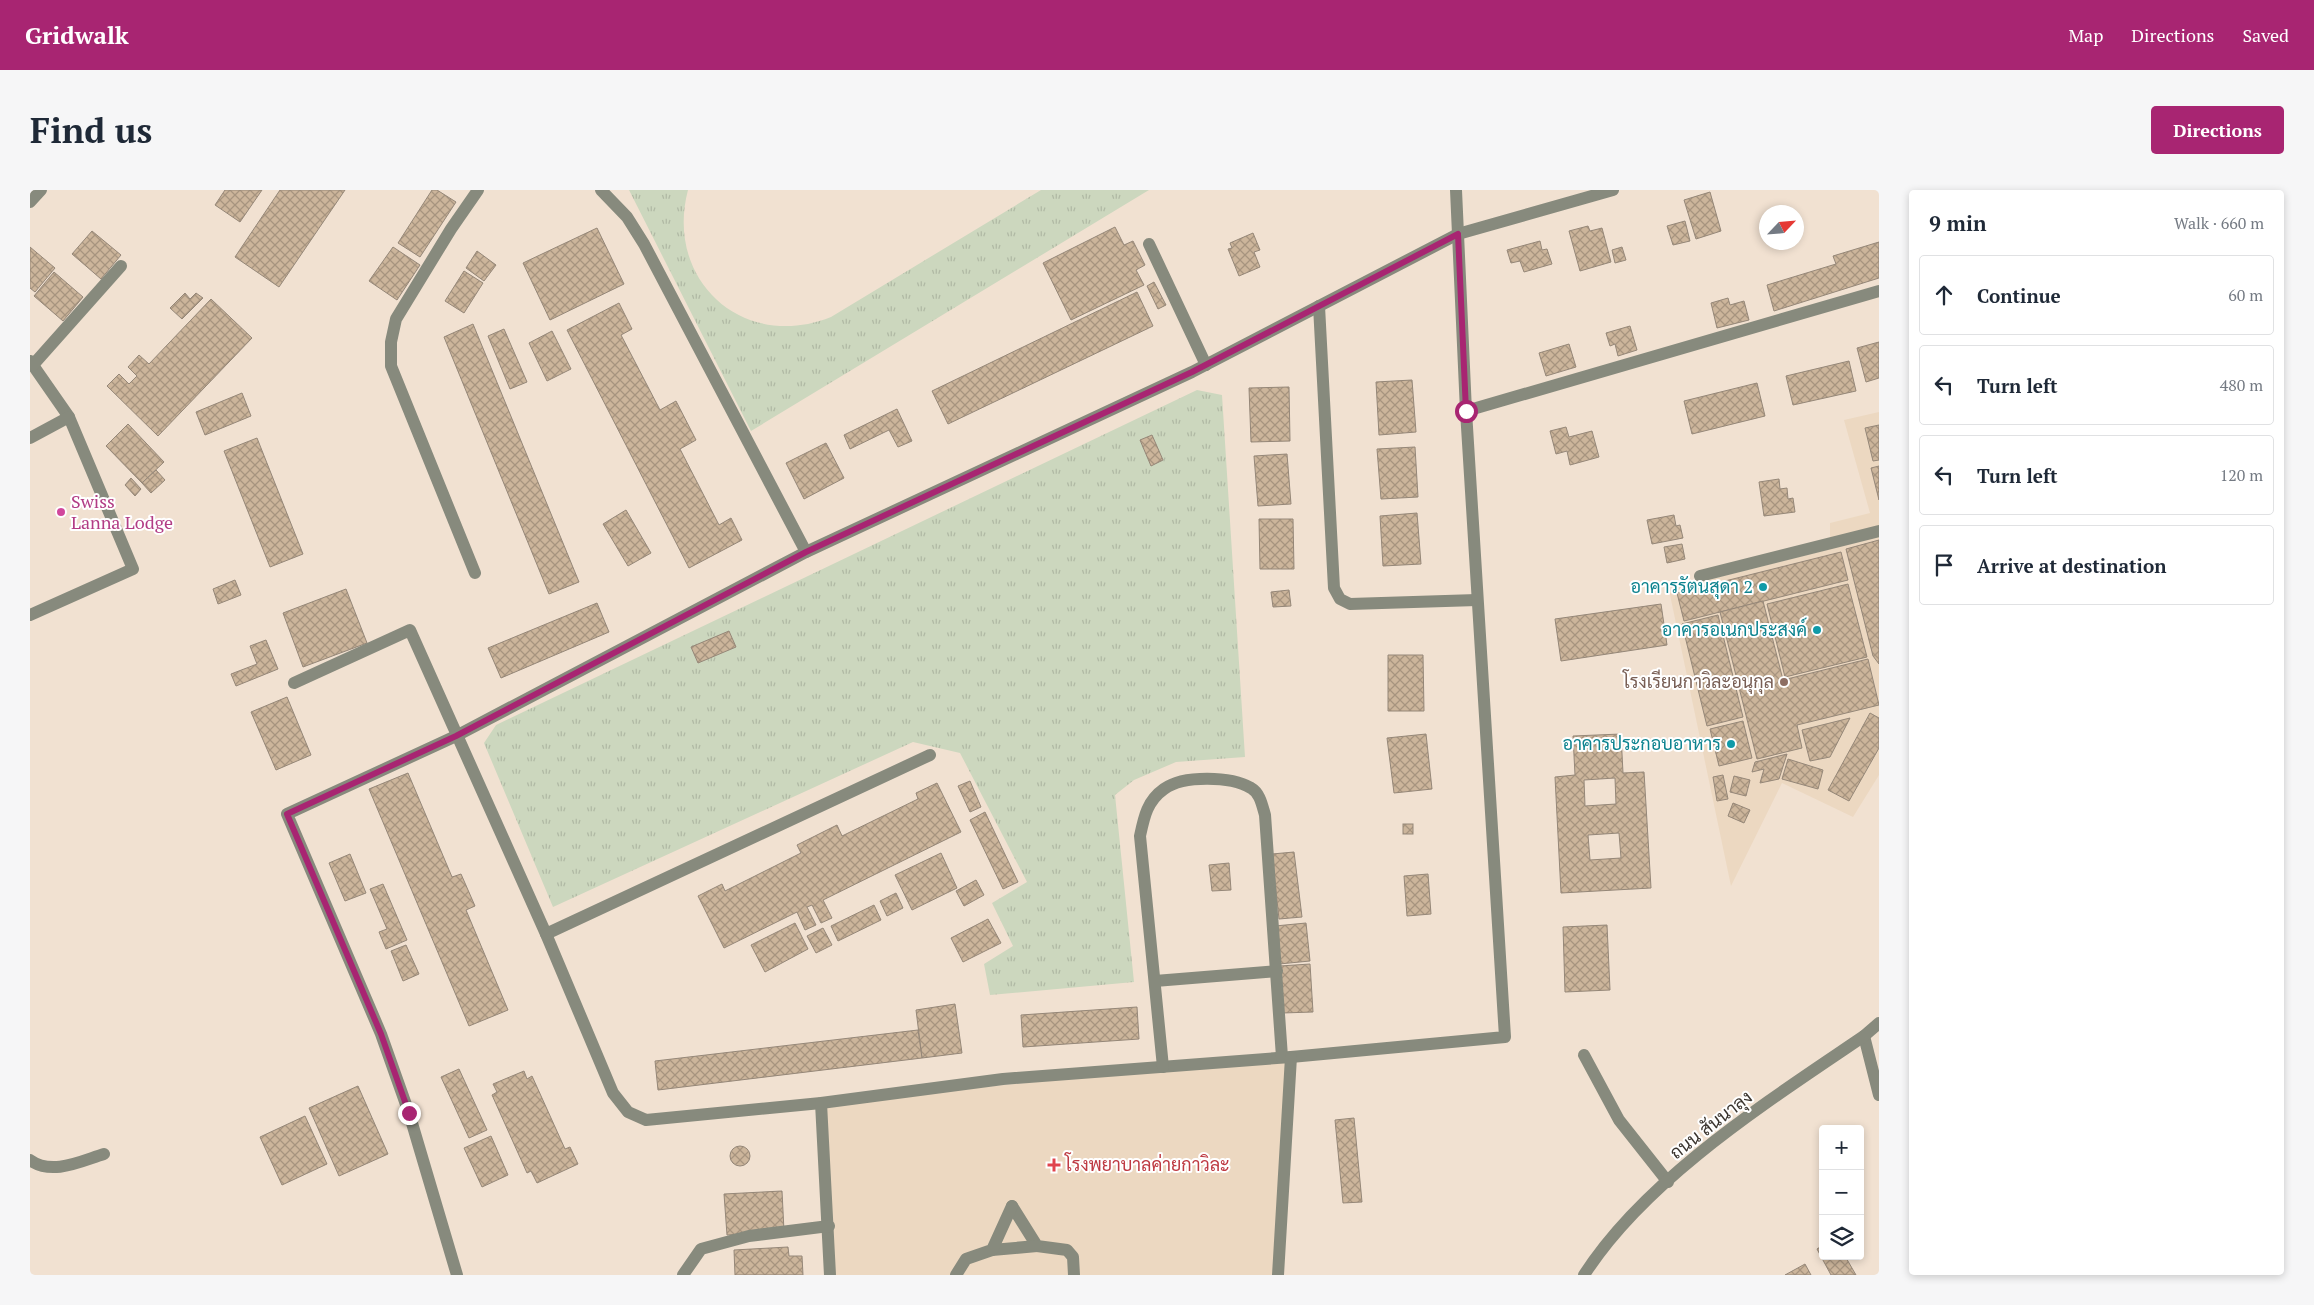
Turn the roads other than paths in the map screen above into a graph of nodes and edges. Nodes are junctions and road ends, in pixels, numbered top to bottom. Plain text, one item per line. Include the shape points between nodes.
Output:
1 (41, 190) edge
2 (478, 190) edge
3 (600, 190) edge
4 (1456, 190) edge
5 (1613, 190) edge
6 (30, 202) edge
7 (1458, 234) junction
8 (1149, 244) dead end
9 (121, 266) dead end
10 (1879, 291) edge
11 (1319, 306) junction
12 (32, 363) edge
13 (1206, 365) junction
14 (1466, 411) junction
15 (69, 417) junction
16 (30, 438) edge
17 (1879, 531) edge
18 (806, 552) junction
19 (475, 573) dead end
20 (1700, 576) dead end
21 (1477, 600) junction
22 (30, 614) edge
23 (294, 683) dead end
24 (456, 736) junction
25 (930, 755) dead end
26 (546, 934) junction
27 (1277, 971) junction
28 (1155, 981) junction
29 (1879, 1024) edge
30 (1864, 1036) junction
31 (1584, 1054) dead end
32 (1287, 1057) junction
33 (1163, 1068) junction
34 (1879, 1095) edge
35 (821, 1103) junction
36 (104, 1154) dead end
37 (30, 1160) edge
38 (1668, 1182) junction
39 (829, 1226) junction
40 (1037, 1246) junction
41 (992, 1250) junction
42 (457, 1275) edge
43 (683, 1275) edge
44 (830, 1275) edge
45 (956, 1275) edge
46 (1074, 1275) edge
47 (1278, 1275) edge
48 (1584, 1275) edge

1 - 6 street
2 - 19 street via 396,319 391,342 391,366
3 - 18 street via 627,216 644,244
4 - 7 street
5 - 7 street
7 - 11 street
7 - 14 street
8 - 13 street
9 - 12 street
10 - 14 street
11 - 13 street
11 - 21 street via 1334,588 1340,599 1350,604
12 - 15 street
13 - 18 street
14 - 21 street
15 - 16 street
15 - 22 street via 133,569
17 - 20 street
18 - 24 street
21 - 32 street via 1505,1037
23 - 24 street via 410,630
24 - 26 street
24 - 42 street via 287,814 381,1034 409,1113
25 - 26 street
26 - 35 street via 613,1093 628,1112 646,1120
27 - 28 street
27 - 28 street via 1265,814 1261,799 1252,788 1229,780 1190,779 1164,788 1146,808 1140,836
27 - 32 street
28 - 33 street
29 - 30 street, ถนน สันนาลุง
30 - 34 street
30 - 38 street, ถนน สันนาลุง via 1760,1107
31 - 38 street via 1619,1120
32 - 33 street
32 - 47 street
33 - 35 street via 1003,1079
35 - 39 street
36 - 37 street via 56,1168 37,1165
38 - 48 street, ถนน สันนาลุง via 1631,1216
39 - 43 street via 749,1236 701,1249
39 - 44 street
40 - 41 street
40 - 41 street via 1012,1206
40 - 46 street via 1067,1250 1072,1257
41 - 45 street via 966,1260

